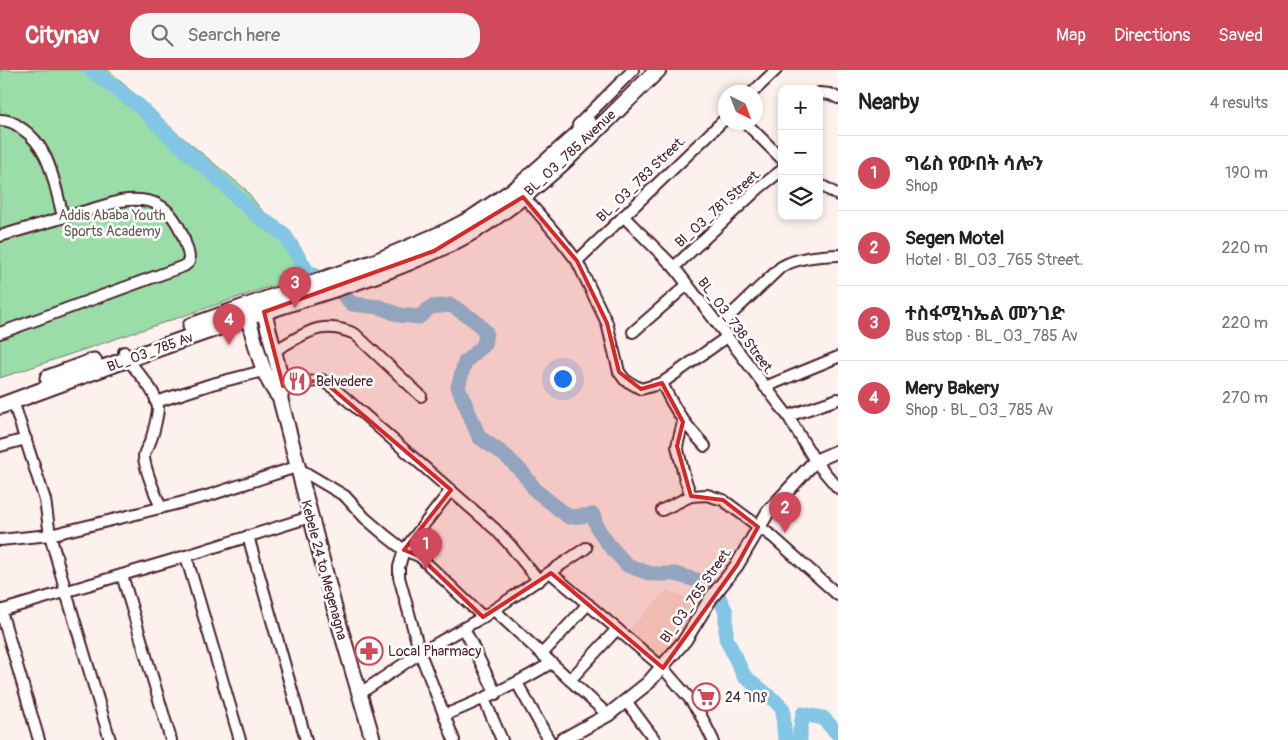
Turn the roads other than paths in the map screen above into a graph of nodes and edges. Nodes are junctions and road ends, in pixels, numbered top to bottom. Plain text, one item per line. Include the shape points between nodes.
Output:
1 (633, 70) edge
2 (644, 70) edge
3 (658, 70) edge
4 (776, 70) edge
5 (760, 85) edge
6 (823, 93) edge
7 (838, 98) edge
8 (0, 120) edge
9 (718, 126) edge
10 (753, 130) edge
11 (778, 155) edge
12 (778, 173) edge
13 (823, 186) edge
14 (520, 192) junction
15 (838, 195) edge
16 (63, 216) junction
17 (623, 216) junction
18 (0, 236) edge
19 (838, 255) edge
20 (577, 261) junction
21 (674, 268) junction
22 (687, 285) junction
23 (300, 294) junction
24 (264, 312) junction
25 (248, 318) junction
26 (719, 326) junction
27 (633, 332) dead end
28 (0, 333) edge
29 (727, 337) junction
30 (274, 351) junction
31 (125, 356) junction
32 (838, 357) edge
33 (263, 371) junction
34 (662, 383) junction
35 (765, 387) junction
36 (282, 392) junction
37 (421, 396) dead end
38 (838, 399) edge
39 (4, 401) edge
40 (156, 402) junction
41 (788, 416) junction
42 (684, 422) junction
43 (26, 440) junction
44 (0, 446) edge
45 (705, 446) dead end
46 (838, 451) edge
47 (816, 461) junction
48 (296, 466) junction
49 (838, 488) edge
50 (451, 490) junction
51 (691, 496) junction
52 (161, 508) junction
53 (662, 510) dead end
54 (310, 517) junction
55 (758, 527) junction
56 (50, 535) junction
57 (248, 536) junction
58 (0, 540) edge
59 (586, 548) dead end
60 (404, 550) junction
61 (186, 556) junction
62 (551, 573) junction
63 (122, 575) junction
64 (539, 581) junction
65 (66, 592) junction
66 (838, 594) edge
67 (588, 604) junction
68 (494, 610) junction
69 (0, 611) edge
70 (483, 617) junction
71 (464, 628) junction
72 (617, 629) junction
73 (420, 653) junction
74 (542, 654) junction
75 (552, 663) junction
76 (663, 668) junction
77 (570, 680) junction
78 (517, 683) junction
79 (359, 694) junction
80 (496, 694) junction
81 (484, 699) junction
82 (626, 701) junction
83 (445, 715) junction
84 (608, 715) junction
85 (40, 740) edge
86 (110, 740) edge
87 (171, 740) edge
88 (240, 740) edge
89 (306, 740) edge
90 (373, 740) edge
91 (454, 740) edge
92 (502, 740) edge
93 (549, 740) edge
94 (562, 740) edge
95 (655, 740) edge
96 (713, 740) edge

1 - 14 street via 524,174 519,181
2 - 14 main road, BL_03_785 Avenue
3 - 14 main road, BL_03_785 Avenue via 560,167
4 - 5 street
6 - 7 street
8 - 16 street via 16,124 40,144
9 - 17 street, BL_03_783 Street.
10 - 11 street
12 - 21 street, Bl_03_781 Street.
13 - 15 street
14 - 20 street
14 - 23 main road, BL_03_785 Avenue via 448,231 336,282
16 - 18 street
16 - 28 street via 120,201 148,200 164,207 180,226 189,262
17 - 20 street, BL_03_783 Street.
17 - 21 street, BL_03_738 Street.
19 - 26 street via 810,256 781,267
20 - 34 street via 607,323 619,372 625,380 641,389
21 - 22 street, BL_03_738 Street.
22 - 26 street, BL_03_738 Street.
22 - 27 street
23 - 24 main road, BL_03_785 Av
23 - 31 main road, BL_03_785 Av
24 - 25 main road, BL_03_785 Av
24 - 30 main road, Kebele 24 to Megenagna
25 - 31 main road, BL_03_785 Av
25 - 33 main road
26 - 29 street, BL_03_738 Street.
29 - 34 street
29 - 35 street, BL_03_738 Street.
30 - 36 main road, Kebele 24 to Megenagna
30 - 37 street via 311,330 342,328 356,334
31 - 39 main road, BL_03_785 Av via 73,368
31 - 40 street
32 - 35 street
33 - 36 main road via 271,387
33 - 40 street
34 - 42 street via 673,408
35 - 41 street, BL_03_738 Street.
36 - 48 main road, Kebele 24 to Megenagna
36 - 50 street via 322,380
38 - 41 street
39 - 43 street
40 - 52 street via 158,408 151,440 144,455
41 - 47 street, BL_03_738 Street.
42 - 45 street
42 - 51 street via 678,446
43 - 44 street
43 - 56 street via 45,500
46 - 47 street, Bl_03_765 Street.
47 - 49 street, BL_03_738 Street.
47 - 55 street, Bl_03_765 Street.
48 - 52 street
48 - 54 main road, Kebele 24 to Megenagna
48 - 60 street via 345,496
50 - 60 street
50 - 64 street via 495,529
51 - 53 street
51 - 55 street via 707,495 723,500
52 - 56 street
54 - 57 street
54 - 79 main road, Kebele 24 to Megenagna
55 - 66 street via 774,537
55 - 76 street, Bl_03_765 Street. via 737,565
56 - 58 street
56 - 65 street
57 - 61 street
57 - 89 street
59 - 62 street
60 - 70 street via 419,556
60 - 73 street via 399,577
61 - 63 street
61 - 88 street
62 - 64 street
62 - 67 street
63 - 65 street
63 - 87 street
64 - 68 street
65 - 69 street
65 - 86 street
67 - 72 street
67 - 74 street
68 - 70 street
68 - 74 street
69 - 85 street
70 - 71 street
71 - 73 street
71 - 80 street
72 - 76 street
72 - 77 street
73 - 79 street
73 - 83 street
74 - 75 street
75 - 77 street
75 - 78 street
76 - 82 street, Bl_03_765 Street.
76 - 96 street via 690,698
77 - 84 street
78 - 80 street
78 - 93 street
79 - 90 main road, Kebele 24 to Megenagna
80 - 81 street
81 - 83 street
81 - 92 street
82 - 84 street, Bl_03_765 Street.
82 - 95 street
83 - 91 street
84 - 94 street, Bl_03_765 Street.

